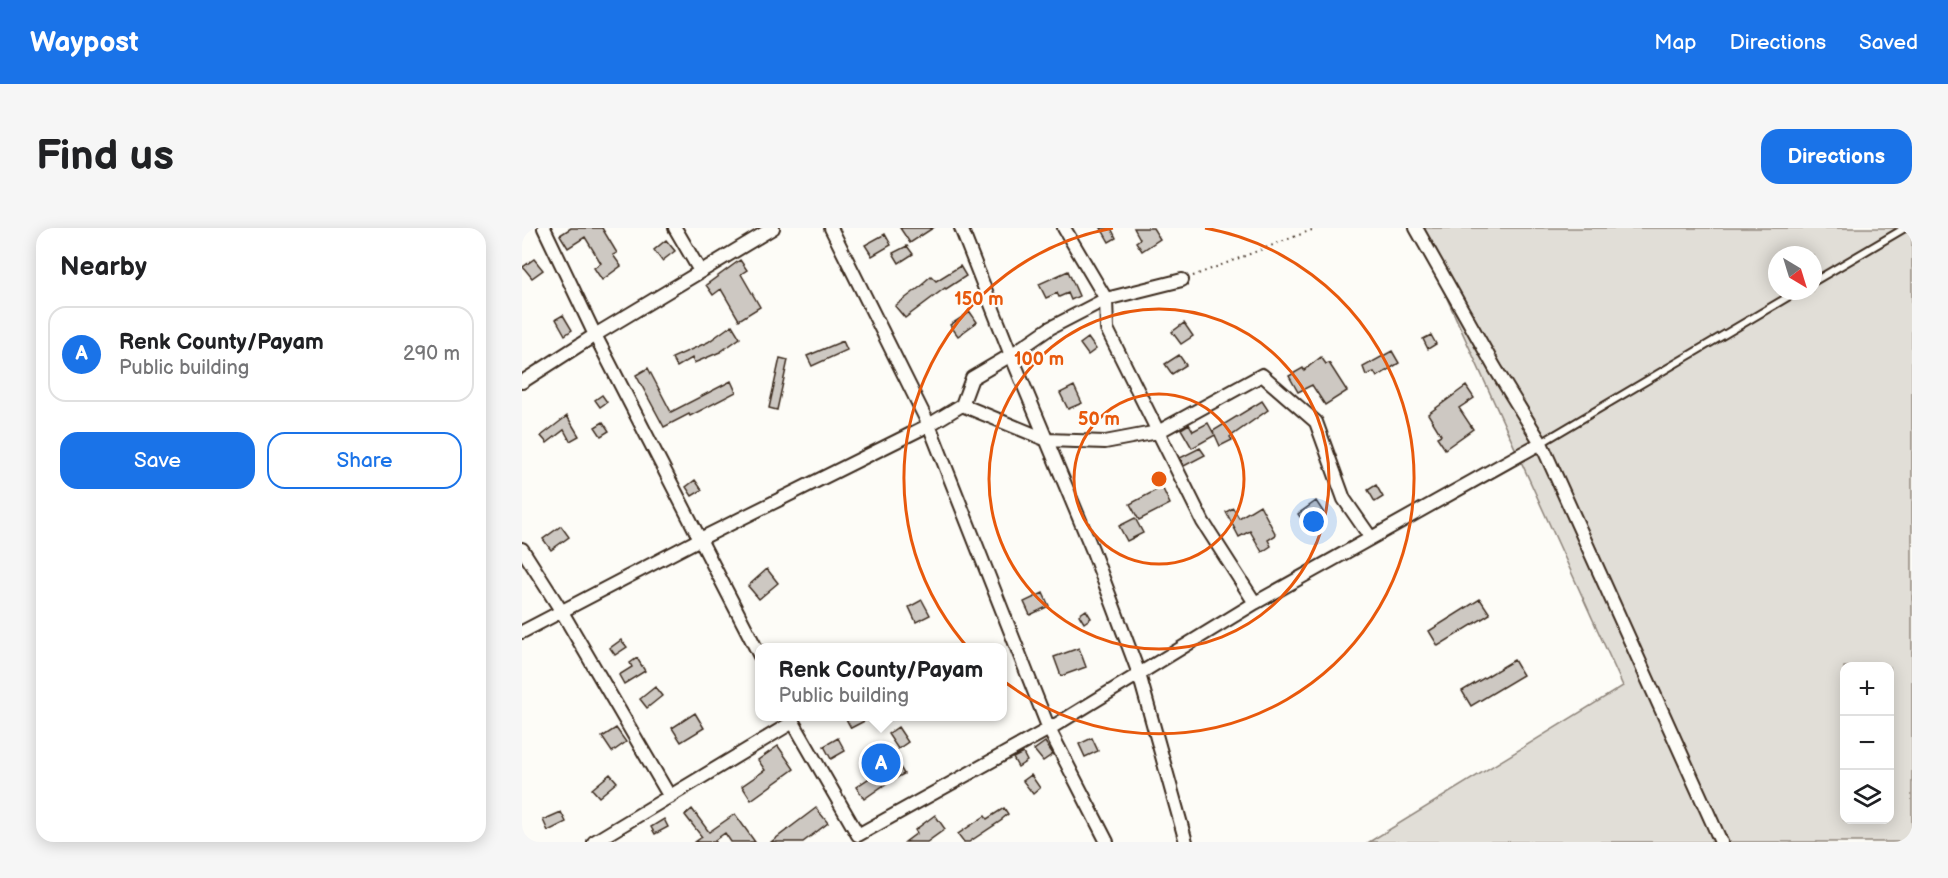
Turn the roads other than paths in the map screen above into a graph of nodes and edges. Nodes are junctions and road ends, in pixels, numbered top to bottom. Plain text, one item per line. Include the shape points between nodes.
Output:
1 (544, 228) edge
2 (675, 228) edge
3 (773, 228) edge
4 (831, 228) edge
5 (961, 228) edge
6 (1064, 228) edge
7 (1416, 228) edge
8 (1905, 228) edge
9 (700, 271) junction
10 (1822, 277) edge
11 (1182, 280) road end
12 (1106, 299) junction
13 (1783, 300) edge
14 (596, 335) junction
15 (1011, 355) junction
16 (522, 381) edge
17 (962, 405) junction
18 (928, 425) junction
19 (1158, 432) junction
20 (1047, 440) junction
21 (1541, 442) junction
22 (1371, 538) junction
23 (700, 540) junction
24 (522, 549) edge
25 (1255, 603) junction
26 (562, 612) junction
27 (522, 633) edge
28 (755, 648) edge
29 (1139, 674) junction
30 (789, 721) edge
31 (793, 721) edge
32 (1049, 729) junction
33 (670, 797) junction
34 (855, 840) edge
35 (594, 842) edge
36 (1107, 842) edge
37 (1186, 842) edge
38 (1721, 842) edge

1 - 14 street
2 - 9 street
3 - 9 street
4 - 18 street
5 - 15 street
6 - 12 street
7 - 21 street
8 - 10 lane
9 - 14 street
11 - 12 street
12 - 15 street via 1050,328
12 - 19 street via 1107,329
13 - 21 lane
14 - 16 street
14 - 23 street
15 - 17 street via 972,378
15 - 20 street
17 - 18 street
17 - 20 street
18 - 23 street
18 - 32 street
19 - 20 street via 1106,442
19 - 22 street via 1262,375 1316,422 1344,499
19 - 25 street via 1203,522
20 - 29 street
21 - 22 street
21 - 38 street
22 - 25 street
23 - 26 street
23 - 28 street
24 - 26 street
25 - 29 street
26 - 27 street
26 - 33 street
29 - 32 street
29 - 37 street
30 - 33 street
31 - 34 street
32 - 34 street
32 - 36 street
33 - 35 street

